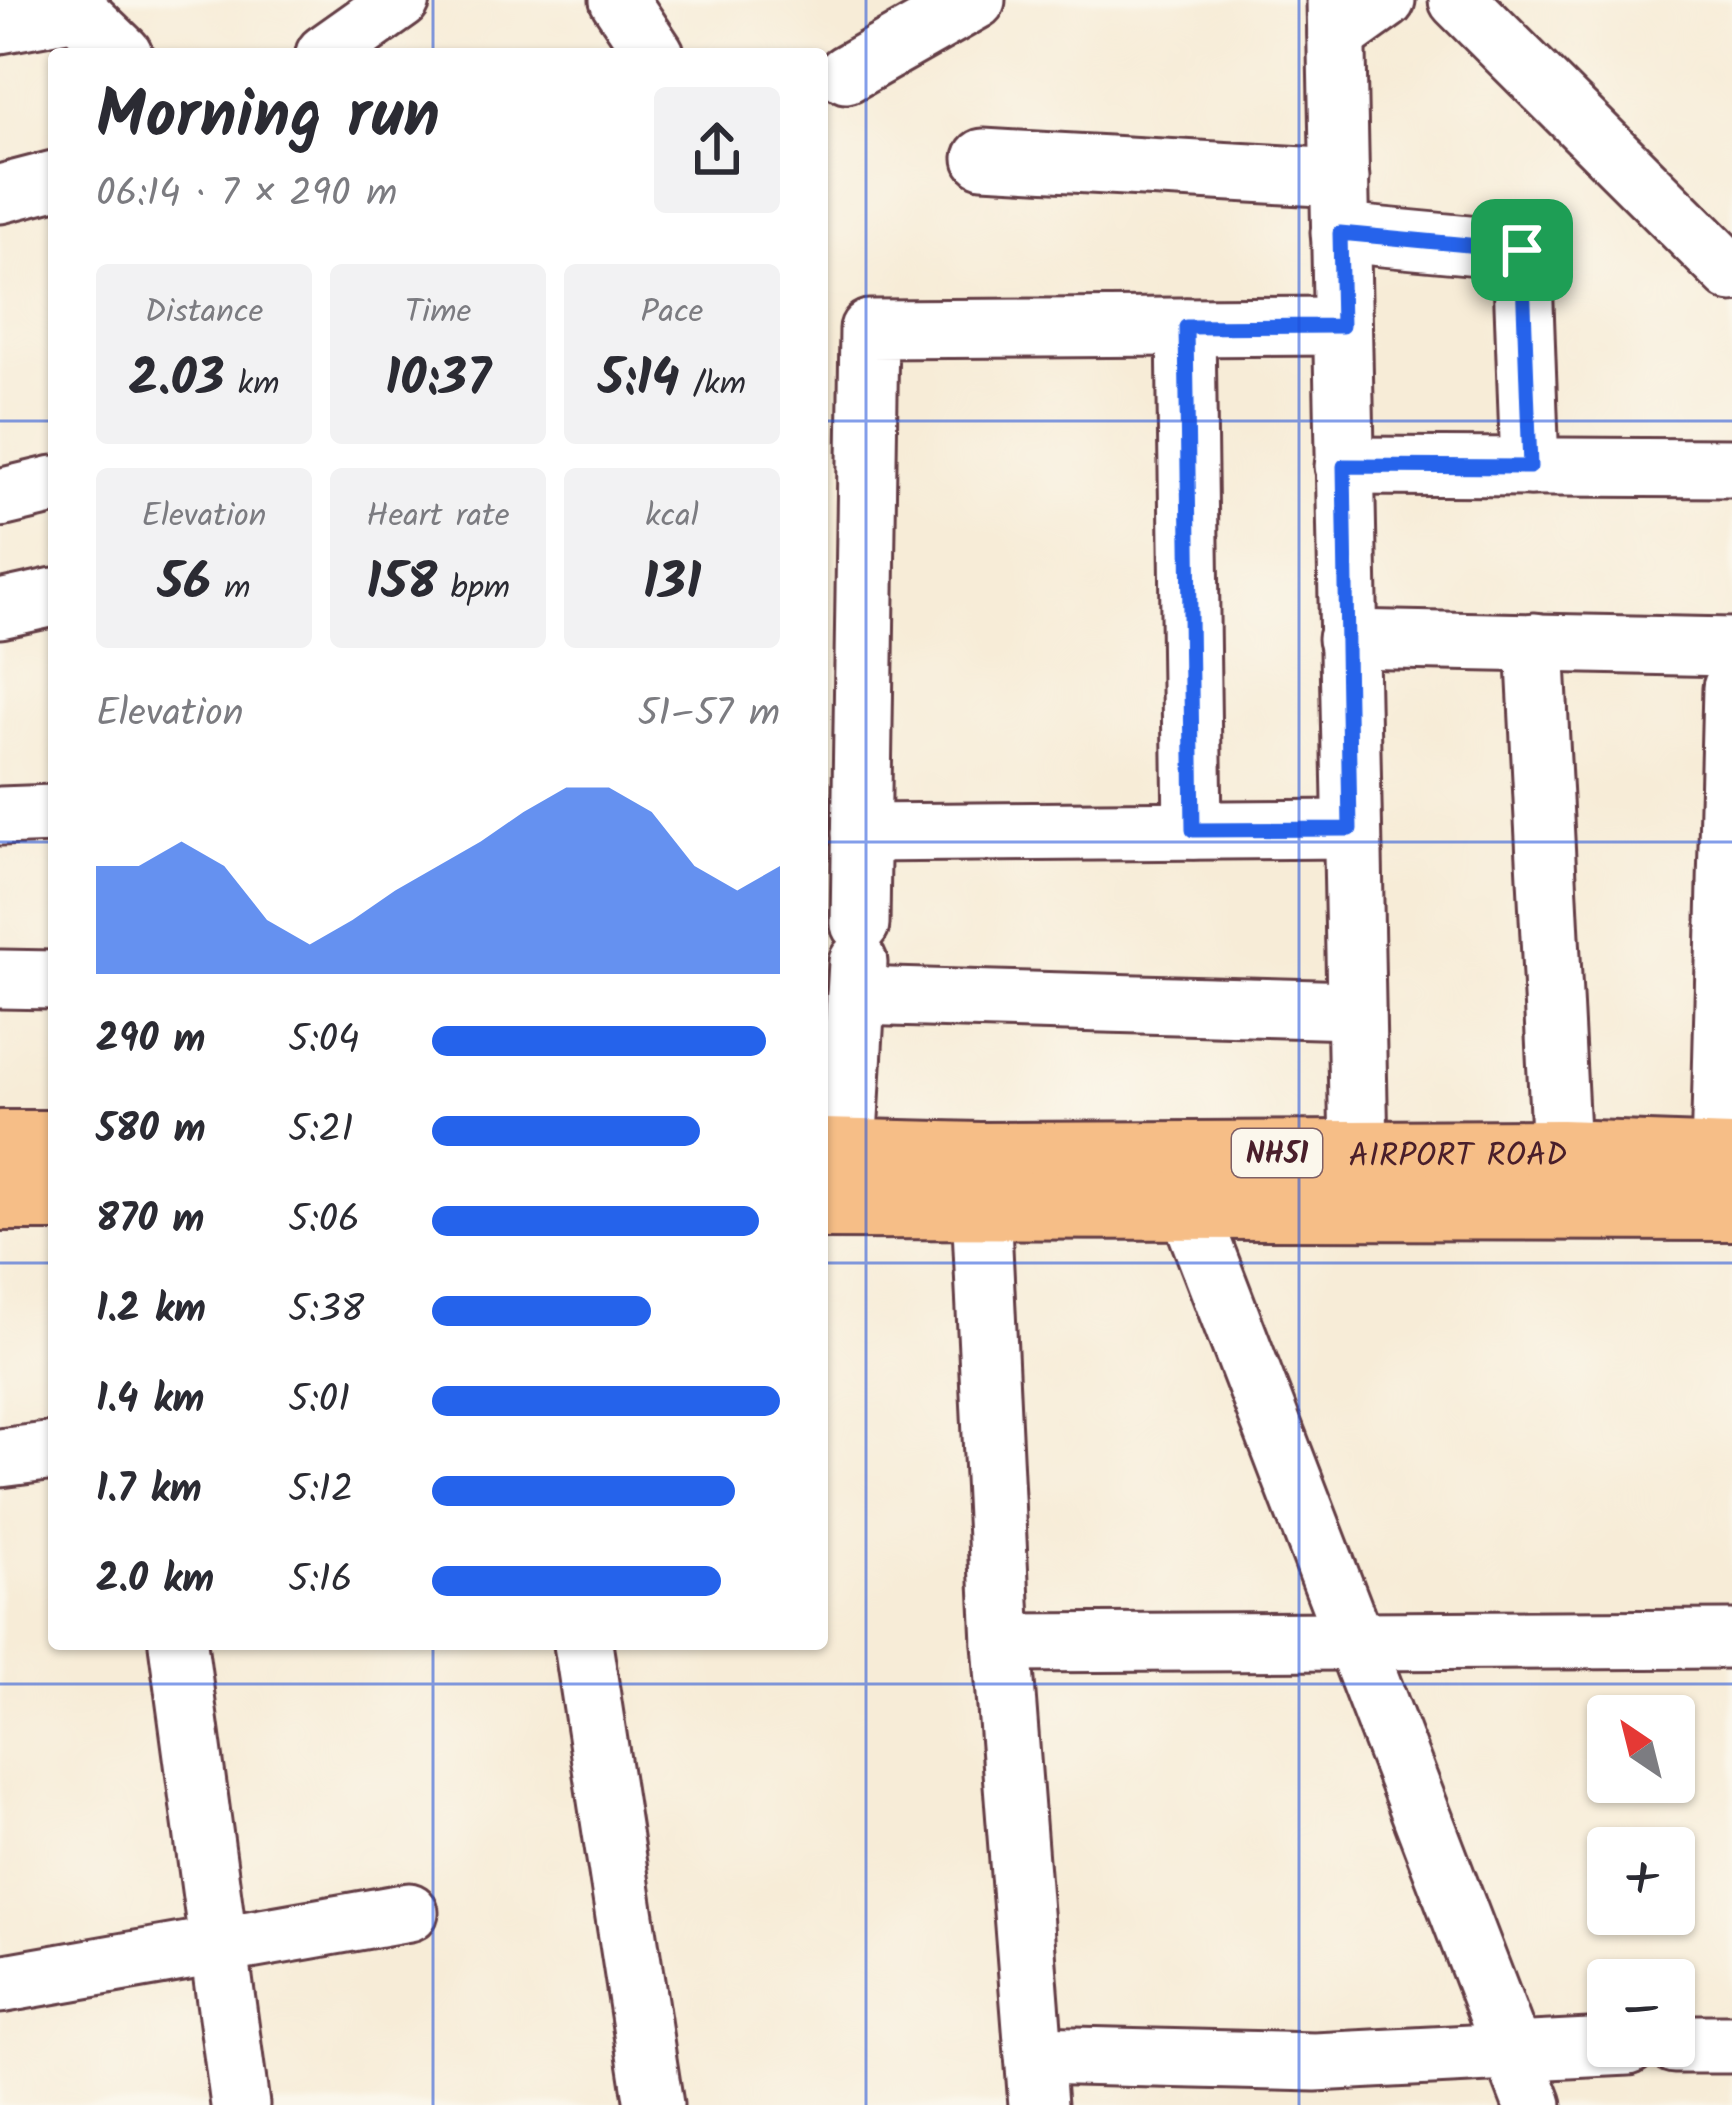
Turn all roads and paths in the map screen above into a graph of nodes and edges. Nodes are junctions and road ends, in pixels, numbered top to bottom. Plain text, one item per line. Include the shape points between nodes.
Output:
1 (401, 0) edge
2 (619, 0) edge
3 (976, 0) edge
4 (1386, 0) edge
5 (1458, 0) edge
6 (81, 5) edge
7 (1337, 18) edge
8 (0, 24) edge
9 (117, 48) edge
10 (333, 48) edge
11 (651, 48) edge
12 (846, 74) dead end
13 (983, 158) dead end
14 (48, 182) edge
15 (0, 194) edge
16 (1340, 205) junction
17 (1732, 272) edge
18 (1342, 326) junction
19 (1186, 327) junction
20 (1344, 466) junction
21 (1530, 467) junction
22 (1732, 468) edge
23 (48, 486) edge
24 (0, 498) edge
25 (48, 598) edge
26 (0, 609) edge
27 (1347, 639) junction
28 (1534, 643) junction
29 (1732, 647) edge
30 (1732, 688) edge
31 (1731, 747) edge
32 (48, 814) edge
33 (0, 816) edge
34 (1350, 829) junction
35 (1193, 830) junction
36 (862, 833) junction
37 (1729, 923) edge
38 (841, 925) edge
39 (0, 979) edge
40 (48, 980) edge
41 (856, 996) junction
42 (1353, 1010) junction
43 (0, 1144) edge
44 (48, 1144) edge
45 (1358, 1153) junction
46 (1561, 1153) junction
47 (830, 1170) edge
48 (1728, 1175) edge
49 (0, 1197) edge
50 (48, 1197) edge
51 (1187, 1204) junction
52 (981, 1207) junction
53 (48, 1452) edge
54 (0, 1458) edge
55 (1732, 1639) edge
56 (1352, 1641) junction
57 (1002, 1643) junction
58 (179, 1650) edge
59 (584, 1650) edge
60 (409, 1912) dead end
61 (219, 1948) junction
62 (0, 1984) edge
63 (1695, 2044) edge
64 (1732, 2044) edge
65 (1587, 2048) edge
66 (1509, 2051) junction
67 (1036, 2080) edge
68 (240, 2105) edge
69 (654, 2105) edge
70 (1533, 2105) edge

1 - 10 street
2 - 11 street
3 - 12 street
4 - 7 street
5 - 17 street
6 - 8 street
6 - 9 street
7 - 16 street
13 - 16 street
14 - 15 street
16 - 18 street
16 - 21 street via 1522,250
18 - 19 street
18 - 20 street
19 - 35 street
19 - 36 street via 869,329
20 - 21 street
20 - 27 street
21 - 22 street
23 - 24 street
25 - 26 street
27 - 28 street
27 - 34 street
28 - 29 street
28 - 46 street
30 - 31 street
31 - 37 street
32 - 33 street
34 - 35 street
34 - 42 street
35 - 36 street
36 - 38 street
37 - 48 street
38 - 41 street
39 - 40 street
41 - 42 street
41 - 47 street
42 - 45 street
43 - 44 highway
45 - 46 highway, AIRPORT ROAD / NH51
45 - 47 highway, AIRPORT ROAD / NH51 via 979,1156
46 - 48 highway, AIRPORT ROAD / NH51
47 - 52 highway, AIRPORT ROAD / NH51
48 - 51 highway, AIRPORT ROAD / NH51
49 - 50 highway
51 - 52 highway, AIRPORT ROAD / NH51
51 - 56 street
52 - 57 street
53 - 54 street
55 - 56 street
56 - 57 street
56 - 66 street
57 - 67 street
58 - 61 street
59 - 69 street
60 - 61 street
61 - 62 street
61 - 68 street
63 - 64 street
65 - 66 street
66 - 67 street
66 - 70 street

